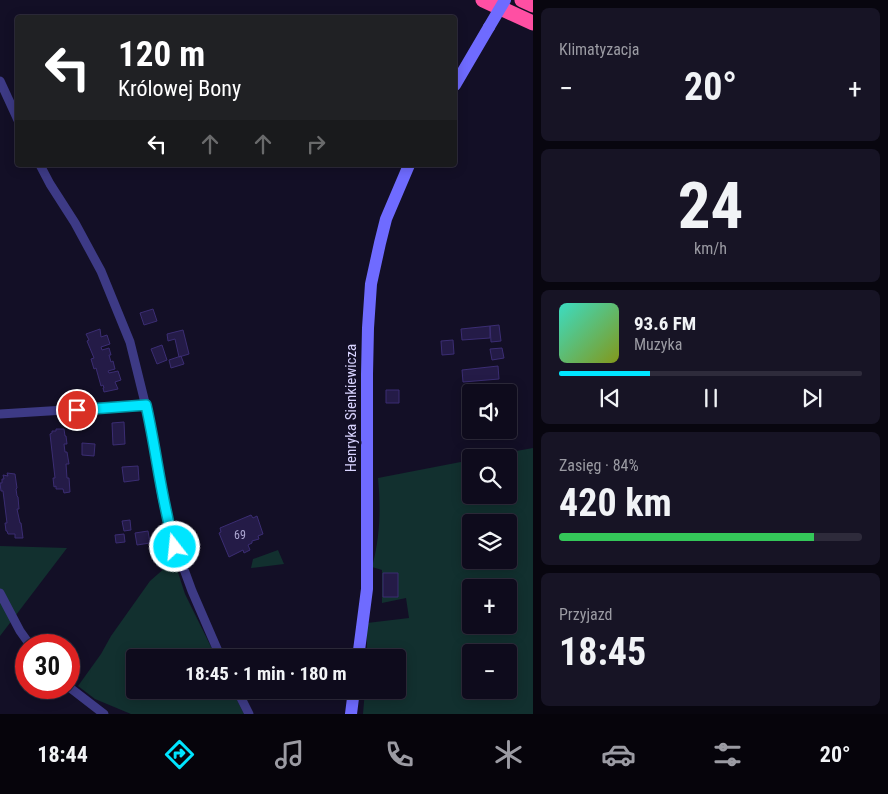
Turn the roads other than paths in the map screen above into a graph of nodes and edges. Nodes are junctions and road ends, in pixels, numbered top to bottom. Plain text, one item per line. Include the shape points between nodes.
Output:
1 (483, 0) edge
2 (505, 0) edge
3 (522, 0) edge
4 (533, 5) edge
5 (533, 23) edge
6 (0, 81) edge
7 (457, 82) edge
8 (15, 114) edge
9 (41, 167) edge
10 (408, 167) edge
11 (146, 405) junction
12 (0, 414) edge
13 (0, 593) edge
14 (23, 634) edge
15 (217, 649) edge
16 (359, 649) edge
17 (80, 696) edge
18 (242, 699) edge
19 (353, 699) edge
20 (104, 714) edge
21 (249, 714) edge
22 (351, 714) edge

1 - 5 highway
2 - 7 street, bridge
3 - 4 highway
6 - 8 street
9 - 11 street via 104,279 130,342
10 - 16 street, Henryka Sienkiewicza via 386,219 371,284 366,589
11 - 12 street
11 - 15 street via 171,534
13 - 14 street
17 - 20 street
18 - 21 street
19 - 22 street

